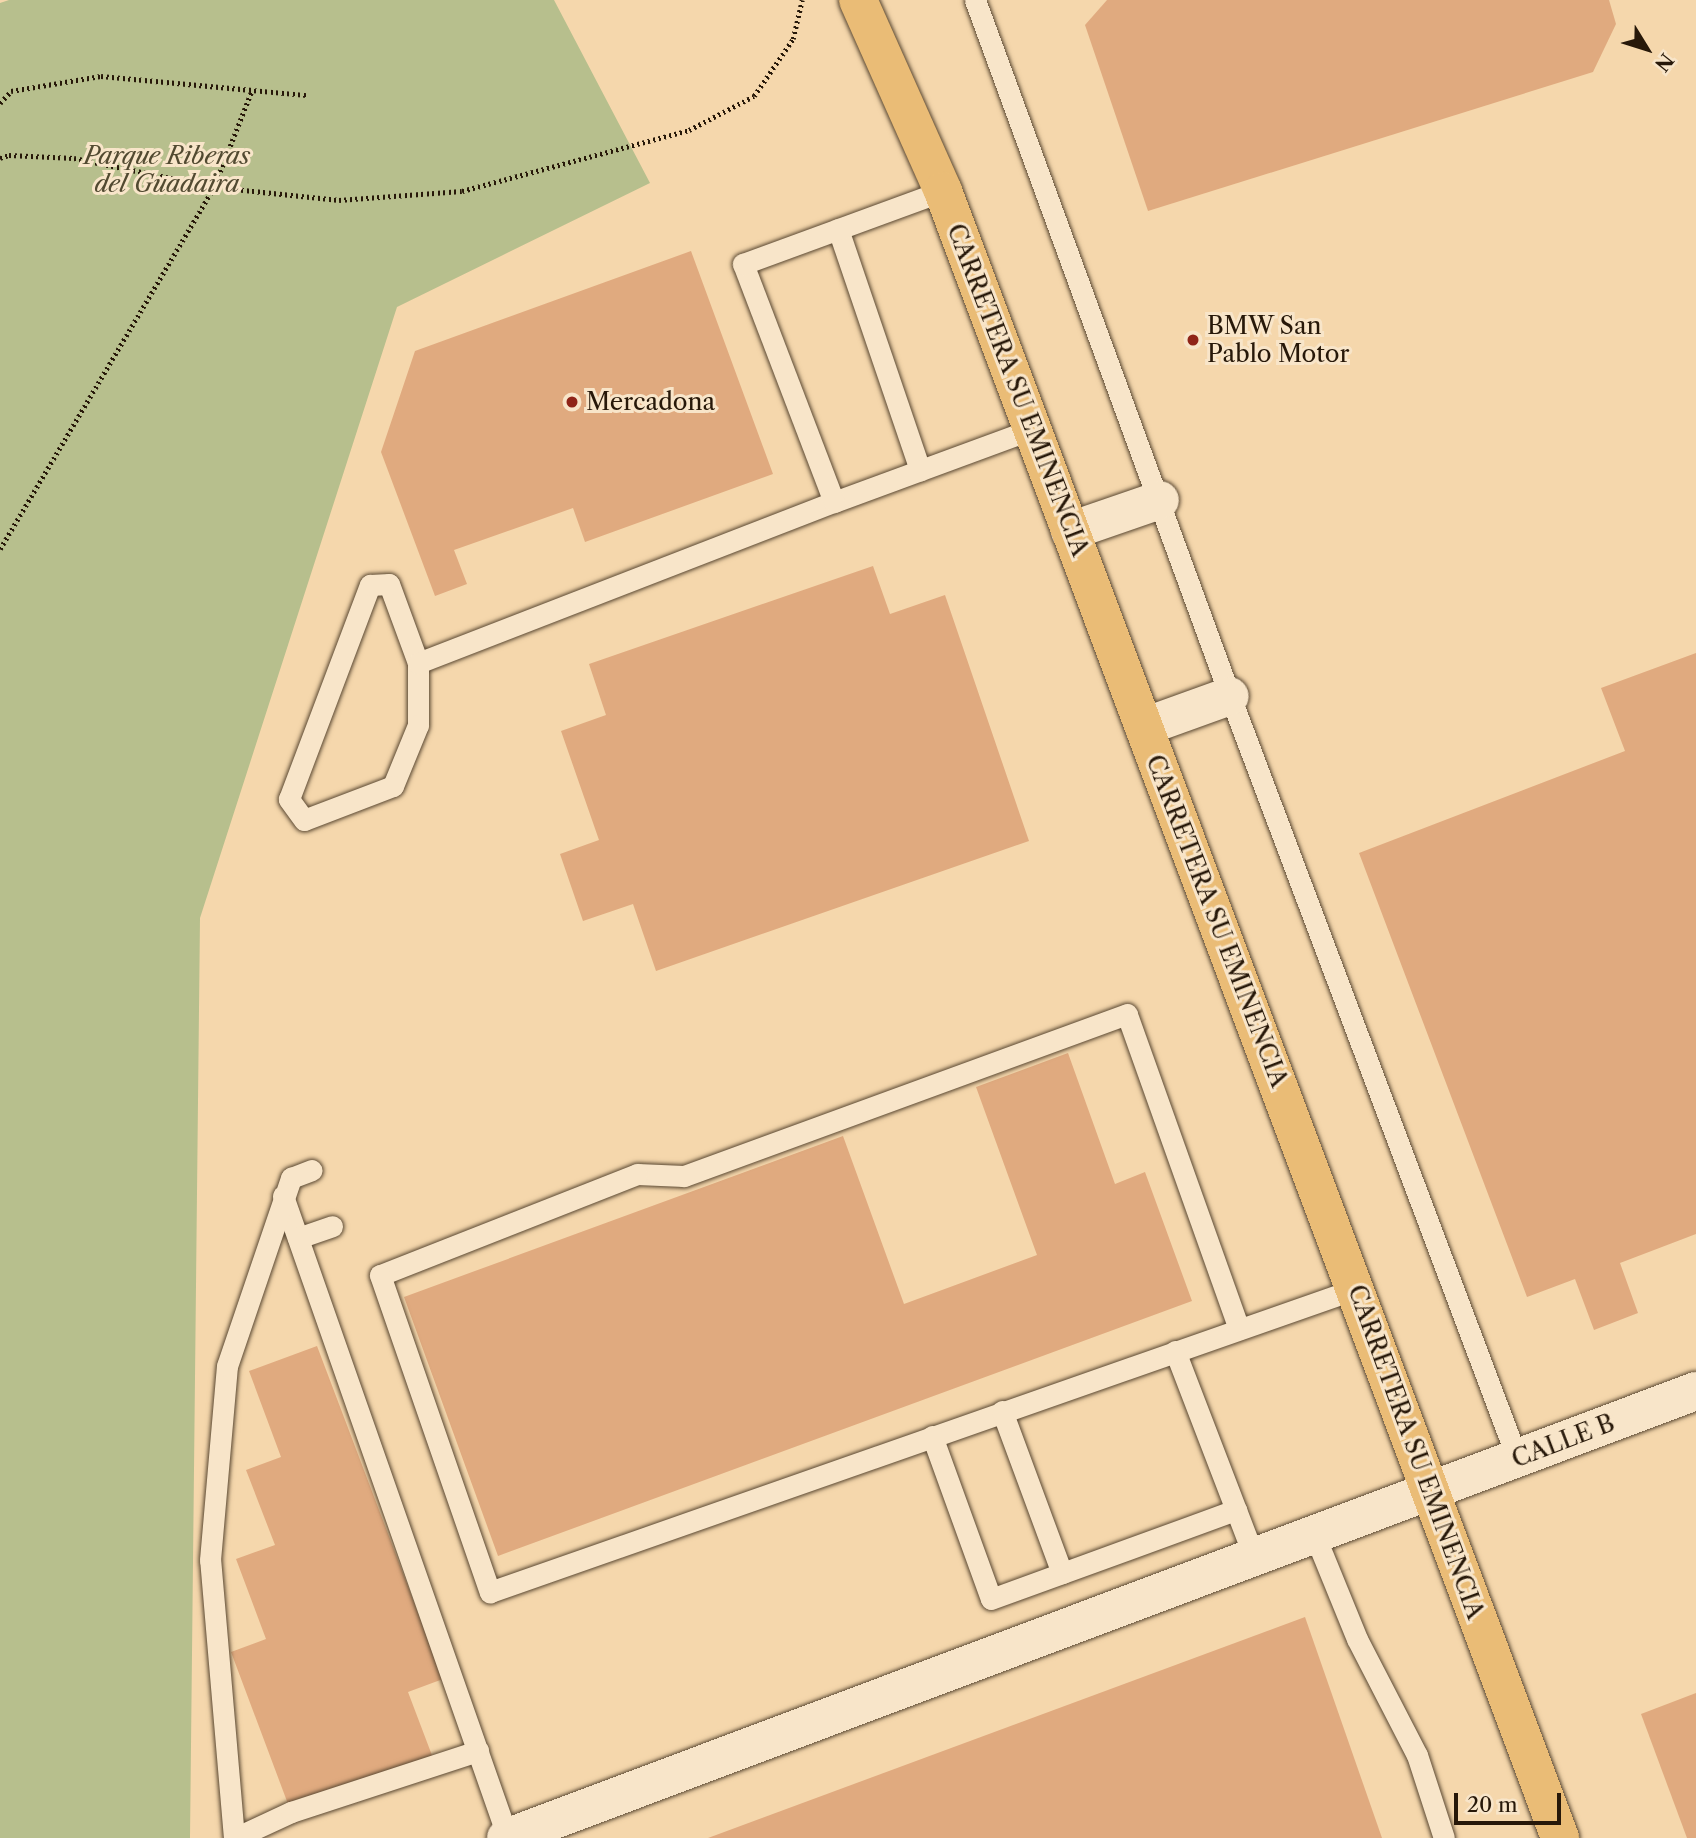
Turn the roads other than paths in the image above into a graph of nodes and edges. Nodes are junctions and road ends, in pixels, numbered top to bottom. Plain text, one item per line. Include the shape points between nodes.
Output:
1 (975, 0) edge
2 (860, 3) edge
3 (943, 191) junction
4 (838, 229) junction
5 (1032, 429) junction
6 (920, 470) junction
7 (1160, 500) junction
8 (834, 502) junction
9 (1070, 531) junction
10 (418, 663) junction
11 (1230, 696) junction
12 (1144, 727) junction
13 (312, 1170) dead end
14 (283, 1196) junction
15 (332, 1226) dead end
16 (298, 1238) junction
17 (1355, 1289) junction
18 (1238, 1329) junction
19 (1175, 1351) junction
20 (1696, 1391) edge
21 (1002, 1412) junction
22 (932, 1436) junction
23 (1517, 1458) junction
24 (1431, 1493) junction
25 (1237, 1510) junction
26 (1315, 1536) junction
27 (1255, 1559) junction
28 (1062, 1573) junction
29 (478, 1751) junction
30 (235, 1838) edge
31 (507, 1838) edge
32 (1444, 1838) edge
33 (1560, 1838) edge

1 - 7 lane
2 - 3 main road, CARRETERA SU EMINENCIA
3 - 4 lane
3 - 5 main road, CARRETERA SU EMINENCIA
4 - 6 lane
4 - 8 lane via 743,264
5 - 6 lane
5 - 9 main road, CARRETERA SU EMINENCIA
6 - 8 lane
7 - 9 street
7 - 11 lane
8 - 10 lane
9 - 12 main road, CARRETERA SU EMINENCIA
10 - 10 lane via 389,584 370,585 289,799 304,820 393,786 418,725
11 - 12 street
11 - 23 lane
12 - 17 main road, CARRETERA SU EMINENCIA
13 - 14 lane via 291,1178
14 - 16 lane
14 - 30 lane via 227,1366 210,1560
15 - 16 lane
16 - 29 lane
17 - 18 lane
17 - 24 main road, CARRETERA SU EMINENCIA
18 - 19 lane
18 - 22 lane via 1127,1014 684,1176 637,1174 380,1275 490,1592
19 - 21 lane
19 - 25 lane
20 - 23 street, CALLE B
21 - 22 lane
21 - 28 lane
22 - 28 lane via 991,1599
23 - 24 street, CALLE B
24 - 26 street, CALLE B
24 - 33 main road, CARRETERA SU EMINENCIA
25 - 27 lane
25 - 28 lane
26 - 27 street, CALLE B
26 - 32 lane via 1357,1639 1417,1755
27 - 31 street, CALLE B
29 - 30 lane via 291,1812
29 - 31 lane

